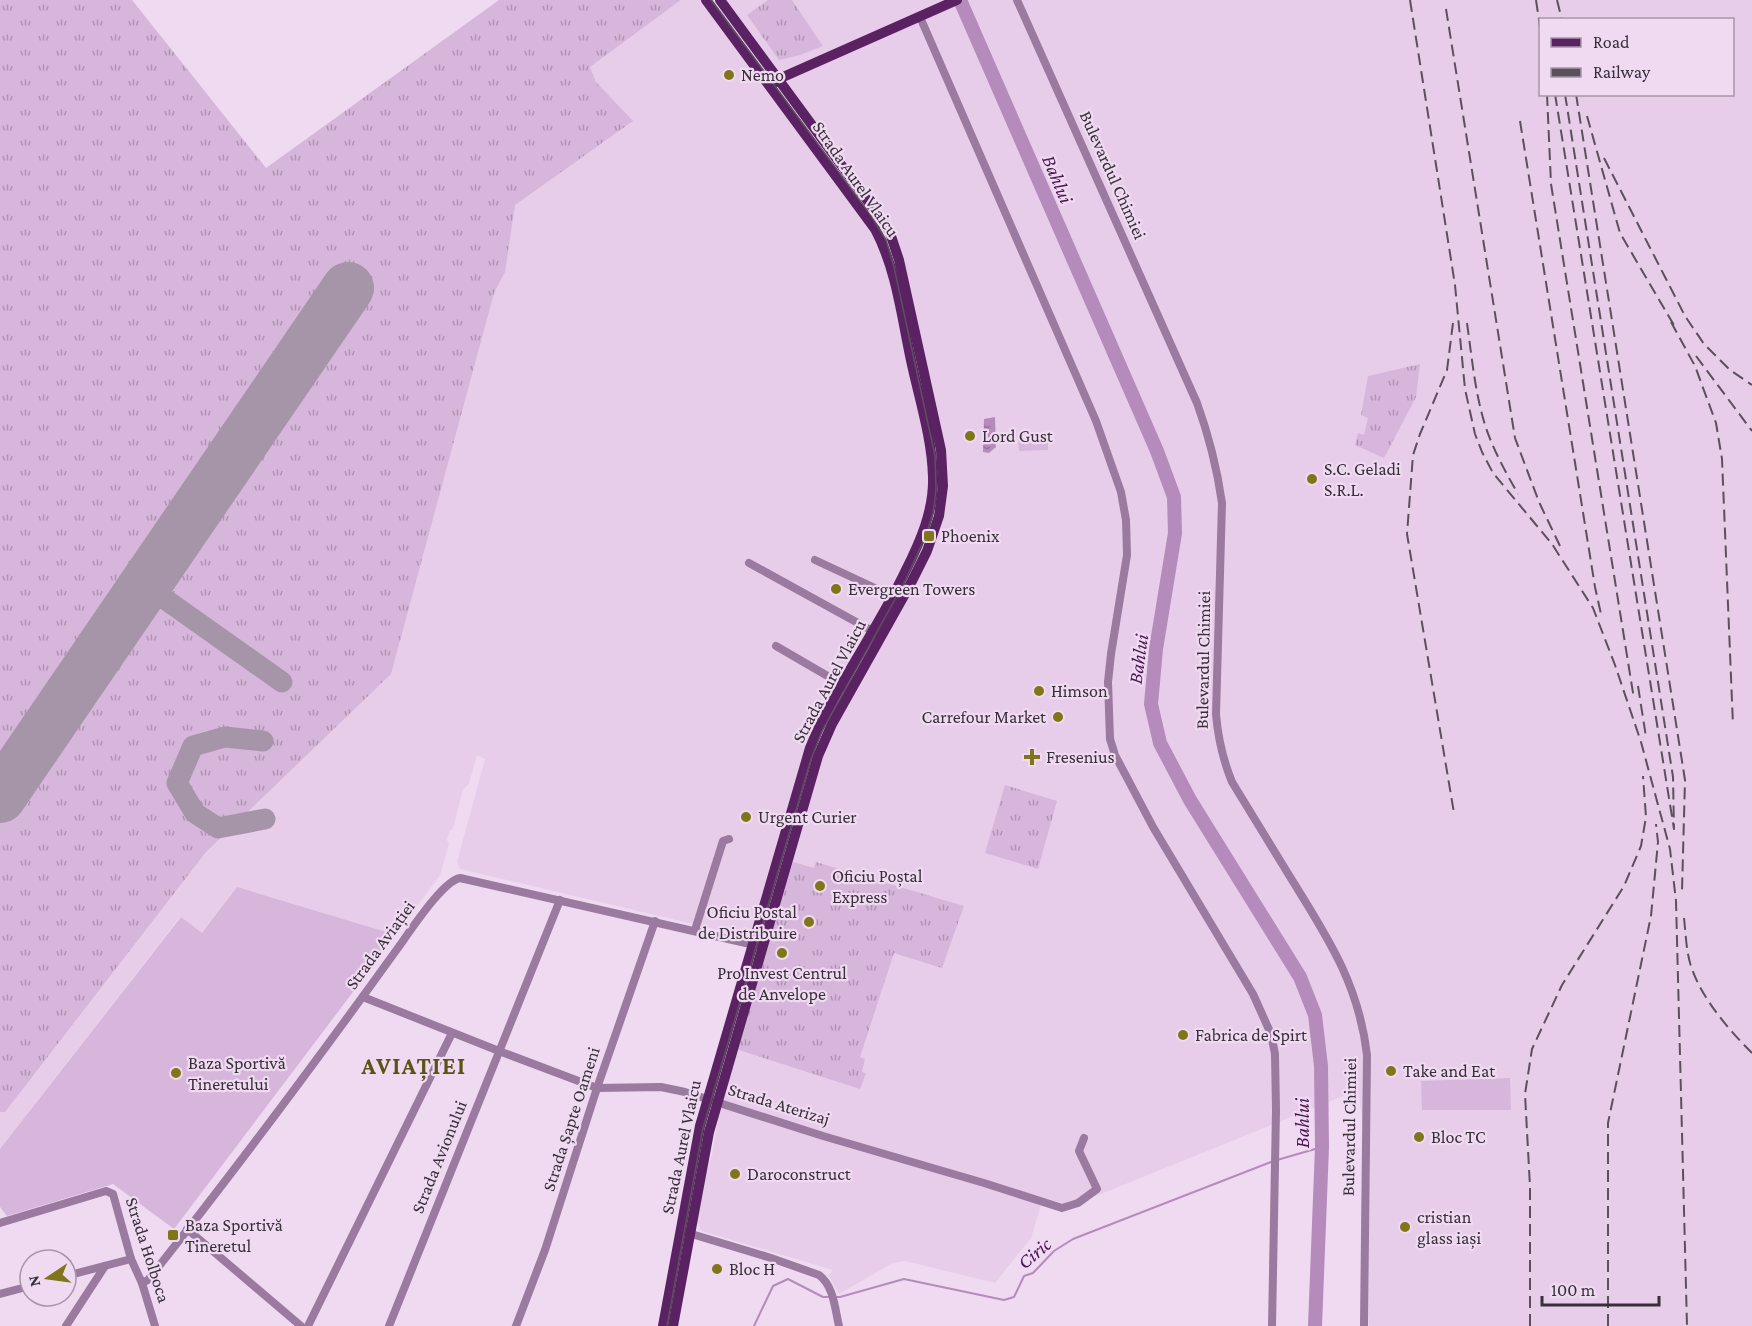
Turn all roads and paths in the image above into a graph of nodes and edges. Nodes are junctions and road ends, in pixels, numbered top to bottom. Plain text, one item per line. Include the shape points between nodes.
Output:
1 (706, 0) edge
2 (720, 0) edge
3 (957, 0) edge
4 (1017, 0) edge
5 (920, 17) junction
6 (774, 83) junction
7 (815, 560) dead end
8 (749, 563) dead end
9 (890, 602) junction
10 (878, 634) junction
11 (776, 646) dead end
12 (847, 689) junction
13 (729, 839) dead end
14 (560, 900) junction
15 (655, 921) junction
16 (695, 930) junction
17 (757, 945) junction
18 (363, 997) junction
19 (452, 1033) junction
20 (499, 1052) junction
21 (597, 1088) junction
22 (712, 1101) junction
23 (1084, 1138) dead end
24 (0, 1223) edge
25 (187, 1229) junction
26 (685, 1233) junction
27 (131, 1258) junction
28 (105, 1266) junction
29 (78, 1273) edge
30 (142, 1283) junction
31 (18, 1289) edge
32 (0, 1294) edge
33 (66, 1326) edge
34 (155, 1326) edge
35 (301, 1326) edge
36 (308, 1326) edge
37 (389, 1326) edge
38 (516, 1326) edge
39 (663, 1326) edge
40 (673, 1326) edge
41 (839, 1326) edge
42 (1272, 1326) edge
43 (1364, 1326) edge

1 - 6 main road, Strada Aurel Vlaicu
2 - 6 main road, Strada Aurel Vlaicu
3 - 5 main road
4 - 43 street, Bulevardul Chimiei via 1210,438 1222,503 1216,714 1226,767 1328,938 1355,996 1364,1026
5 - 6 main road
5 - 42 street via 1096,421 1121,492 1128,538 1108,682 1110,739 1115,755 1253,994 1271,1034 1275,1054
6 - 9 main road, Strada Aurel Vlaicu via 875,229 890,262 929,441 933,477 923,535
6 - 10 main road, Strada Aurel Vlaicu via 881,217 896,245 941,450 943,486 934,534 910,585
7 - 9 street via 875,588
8 - 10 street
9 - 10 main road, Strada Aurel Vlaicu
10 - 12 main road, Strada Aurel Vlaicu
11 - 12 street
12 - 17 main road, Strada Aurel Vlaicu via 820,725 810,748
13 - 16 street via 723,841
14 - 15 street, Strada Aviației
14 - 18 street, Strada Aviației via 453,879
14 - 20 street, Strada Avionului
15 - 16 street, Strada Aviației
15 - 21 street, Strada Șapte Oameni
16 - 17 street, Strada Aviației
17 - 22 main road, Strada Aurel Vlaicu
18 - 19 street, Strada Aterizaj
18 - 25 street, Strada Aviației
19 - 20 street, Strada Aterizaj
19 - 36 street
20 - 21 street, Strada Aterizaj
20 - 37 street, Strada Avionului
21 - 22 street, Strada Aterizaj via 661,1087
21 - 38 street, Strada Șapte Oameni
22 - 23 street, Strada Aterizaj via 1062,1208 1078,1203 1097,1189 1079,1151
22 - 26 main road, Strada Aurel Vlaicu via 695,1150
24 - 27 street, Strada Holboca via 106,1191 113,1194
25 - 30 street, Strada Aviației
25 - 35 street
26 - 39 main road, Strada Aurel Vlaicu
26 - 40 main road, Strada Aurel Vlaicu
26 - 41 street via 824,1278
27 - 28 street
27 - 30 street, Strada Holboca
28 - 29 street
28 - 33 street
30 - 34 street, Strada Holboca
31 - 32 street

